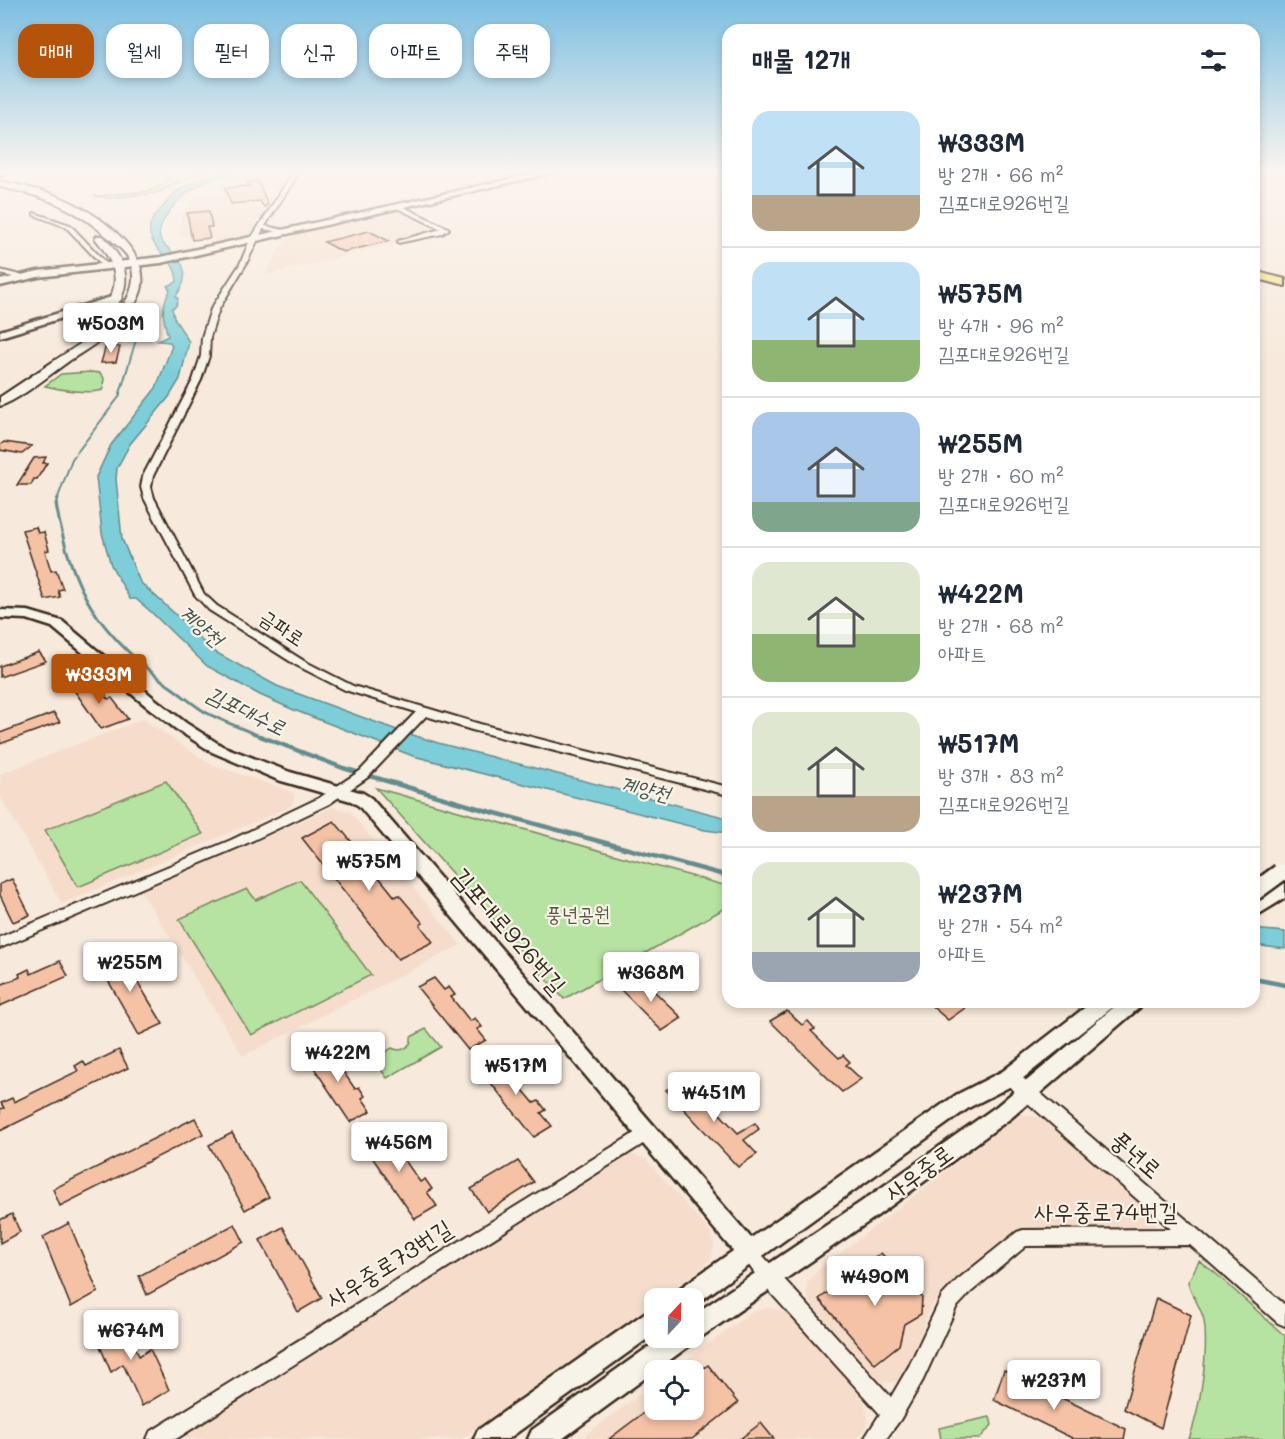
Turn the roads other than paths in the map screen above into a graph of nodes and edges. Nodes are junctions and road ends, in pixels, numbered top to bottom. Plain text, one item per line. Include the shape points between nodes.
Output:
1 (79, 238) edge
2 (99, 238) edge
3 (115, 238) edge
4 (254, 238) joint
5 (417, 238) edge
6 (400, 242) dead end
7 (136, 264) junction
8 (120, 266) junction
9 (106, 267) junction
10 (1260, 270) edge
11 (0, 272) edge
12 (1260, 276) edge
13 (22, 277) junction
14 (1285, 278) edge
15 (0, 283) edge
16 (1285, 283) edge
17 (118, 298) junction
18 (0, 334) edge
19 (0, 391) edge
20 (0, 402) edge
21 (0, 614) edge
22 (423, 712) junction
23 (722, 789) edge
24 (338, 792) junction
25 (1284, 880) edge
26 (1260, 882) edge
27 (1260, 890) edge
28 (1260, 905) edge
29 (0, 943) edge
30 (1098, 1008) edge
31 (1126, 1008) edge
32 (1010, 1077) junction
33 (1027, 1092) junction
34 (648, 1132) junction
35 (1193, 1237) junction
36 (749, 1252) junction
37 (768, 1276) junction
38 (699, 1288) edge
39 (1285, 1317) edge
40 (704, 1321) edge
41 (644, 1327) edge
42 (667, 1348) edge
43 (893, 1413) junction
44 (157, 1439) edge
45 (487, 1439) edge
46 (541, 1439) edge
47 (874, 1439) edge

1 - 9 street
2 - 8 main road
3 - 7 main road
4 - 7 street
4 - 22 street, 금파로 via 211,319 197,380 148,476 149,498 200,595 213,608 327,678
5 - 6 street
7 - 8 street
7 - 20 main road via 135,292 114,323
8 - 9 street
8 - 17 main road via 123,280
9 - 13 street
10 - 14 main road
11 - 13 street
12 - 16 main road
13 - 15 street
17 - 18 street
17 - 19 main road via 86,333
21 - 24 street, 김포대로926번길 via 28,615 57,624 150,702 217,749 259,768
22 - 23 street, 금파로
22 - 24 street via 355,781
24 - 29 street via 236,843
24 - 34 street, 김포대로926번길 via 365,802
25 - 26 street
25 - 27 street, bridge
25 - 28 street
30 - 32 street, 사우중로
31 - 33 street, 사우중로
32 - 33 street, 풍년로
32 - 36 street, 사우중로 via 963,1101
33 - 35 street, 풍년로
33 - 37 street, 사우중로 via 868,1209
34 - 36 street, 김포대로926번길
34 - 44 street, 사우중로73번길
35 - 39 street, 풍년로
35 - 43 street, 사우중로74번길 via 1023,1238 949,1302
36 - 37 street
36 - 38 street, 사우중로
37 - 40 street, 사우중로
37 - 43 street
41 - 45 street
42 - 46 street
43 - 47 street, 사우중로74번길

